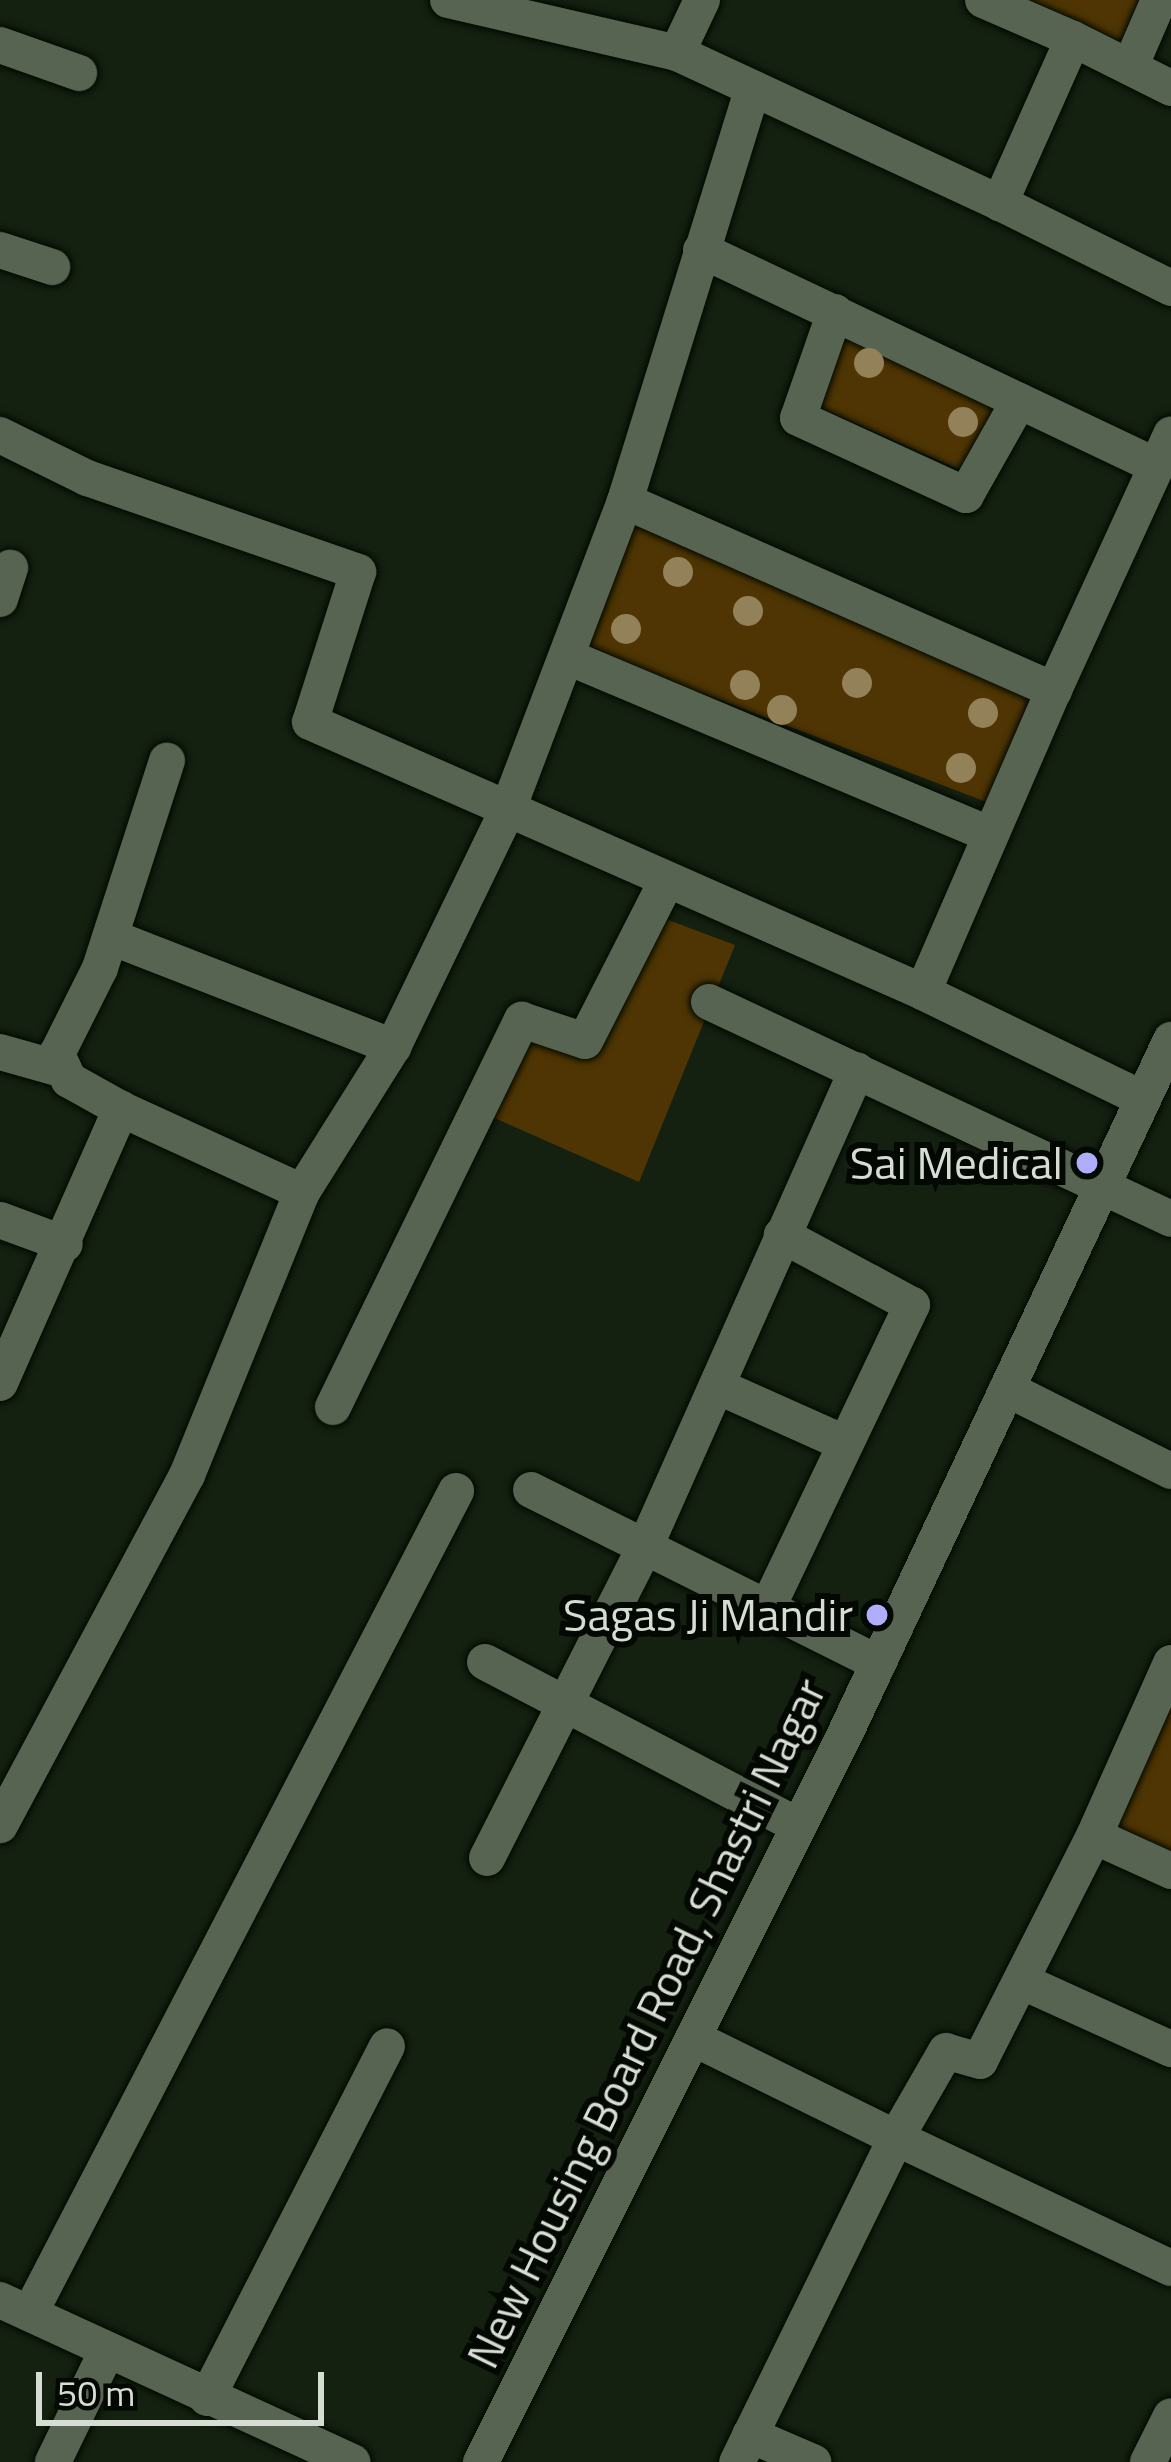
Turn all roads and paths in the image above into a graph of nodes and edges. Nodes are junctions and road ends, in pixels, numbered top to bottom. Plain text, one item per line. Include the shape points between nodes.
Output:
1 (448, 0) edge
2 (702, 0) edge
3 (983, 0) edge
4 (1159, 0) edge
5 (1073, 39) junction
6 (0, 45) edge
7 (677, 53) junction
8 (1130, 67) junction
9 (80, 74) dead end
10 (753, 88) junction
11 (1171, 88) edge
12 (1000, 203) junction
13 (0, 250) edge
14 (701, 250) junction
15 (52, 267) dead end
16 (1171, 288) edge
17 (835, 312) junction
18 (1019, 400) junction
19 (0, 435) edge
20 (1163, 450) edge
21 (625, 501) junction
22 (570, 658) junction
23 (1054, 690) junction
24 (167, 761) dead end
25 (508, 809) junction
26 (988, 834) junction
27 (666, 882) junction
28 (111, 937) junction
29 (923, 992) junction
30 (710, 1002) dead end
31 (1171, 1040) edge
32 (394, 1047) junction
33 (0, 1052) edge
34 (57, 1068) junction
35 (857, 1070) junction
36 (1143, 1099) junction
37 (121, 1109) junction
38 (1104, 1185) junction
39 (302, 1192) junction
40 (1171, 1219) edge
41 (0, 1220) edge
42 (782, 1235) junction
43 (65, 1244) junction
44 (0, 1383) edge
45 (719, 1387) junction
46 (1007, 1388) junction
47 (333, 1407) dead end
48 (844, 1443) junction
49 (1171, 1471) edge
50 (531, 1490) dead end
51 (456, 1491) dead end
52 (644, 1549) junction
53 (766, 1609) junction
54 (485, 1662) dead end
55 (878, 1663) junction
56 (1171, 1663) edge
57 (568, 1702) junction
58 (0, 1825) edge
59 (799, 1826) junction
60 (1094, 1836) junction
61 (487, 1858) dead end
62 (1171, 1871) edge
63 (1021, 1981) junction
64 (693, 2038) junction
65 (387, 2045) dead end
66 (1171, 2049) edge
67 (896, 2138) junction
68 (1171, 2268) edge
69 (15, 2306) edge
70 (106, 2353) junction
71 (207, 2398) junction
72 (1171, 2416) edge
73 (743, 2449) edge
74 (343, 2460) edge
75 (53, 2462) edge
76 (481, 2462) edge
77 (813, 2462) edge
78 (1148, 2462) edge

1 - 7 street
2 - 7 street
3 - 5 street
4 - 8 street
5 - 8 street
5 - 12 street
6 - 9 street
7 - 10 street
8 - 11 street
10 - 12 street
10 - 14 street
12 - 16 street
13 - 15 street
14 - 17 street
14 - 21 street
17 - 18 street
17 - 18 street via 798,418 966,495
18 - 20 street
19 - 25 street via 87,478 358,572 310,722
20 - 23 street
21 - 22 street
21 - 23 street
22 - 25 street
22 - 26 street
23 - 26 street
24 - 28 street
25 - 27 street
25 - 32 street
26 - 29 street
27 - 29 street
27 - 47 street via 585,1041 522,1019
28 - 32 street
28 - 34 street
29 - 36 street
30 - 35 street
31 - 36 street, New Housing Board Road, Shastri Nagar
32 - 39 street
33 - 34 street
34 - 37 street
35 - 38 street
35 - 42 street
36 - 38 street, New Housing Board Road, Shastri Nagar
37 - 39 street
37 - 43 street
38 - 40 street
38 - 46 street, New Housing Board Road, Shastri Nagar
39 - 58 street via 187,1475
41 - 43 street
42 - 45 street
42 - 48 street via 912,1305
43 - 44 street
45 - 48 street
45 - 52 street
46 - 49 street
46 - 55 street, New Housing Board Road, Shastri Nagar
48 - 53 street
50 - 52 street
51 - 69 street
52 - 53 street
52 - 57 street
53 - 55 street
54 - 57 street
55 - 59 street, New Housing Board Road, Shastri Nagar
56 - 60 street
57 - 59 street
57 - 61 street
59 - 64 street, New Housing Board Road, Shastri Nagar
60 - 62 street
60 - 63 street
63 - 66 street
63 - 67 street via 980,2061 946,2051
64 - 67 street
64 - 76 street, New Housing Board Road, Shastri Nagar
65 - 71 street
67 - 68 street
67 - 73 street
69 - 70 street
70 - 71 street
70 - 75 street
71 - 74 street
72 - 78 street
73 - 77 street

